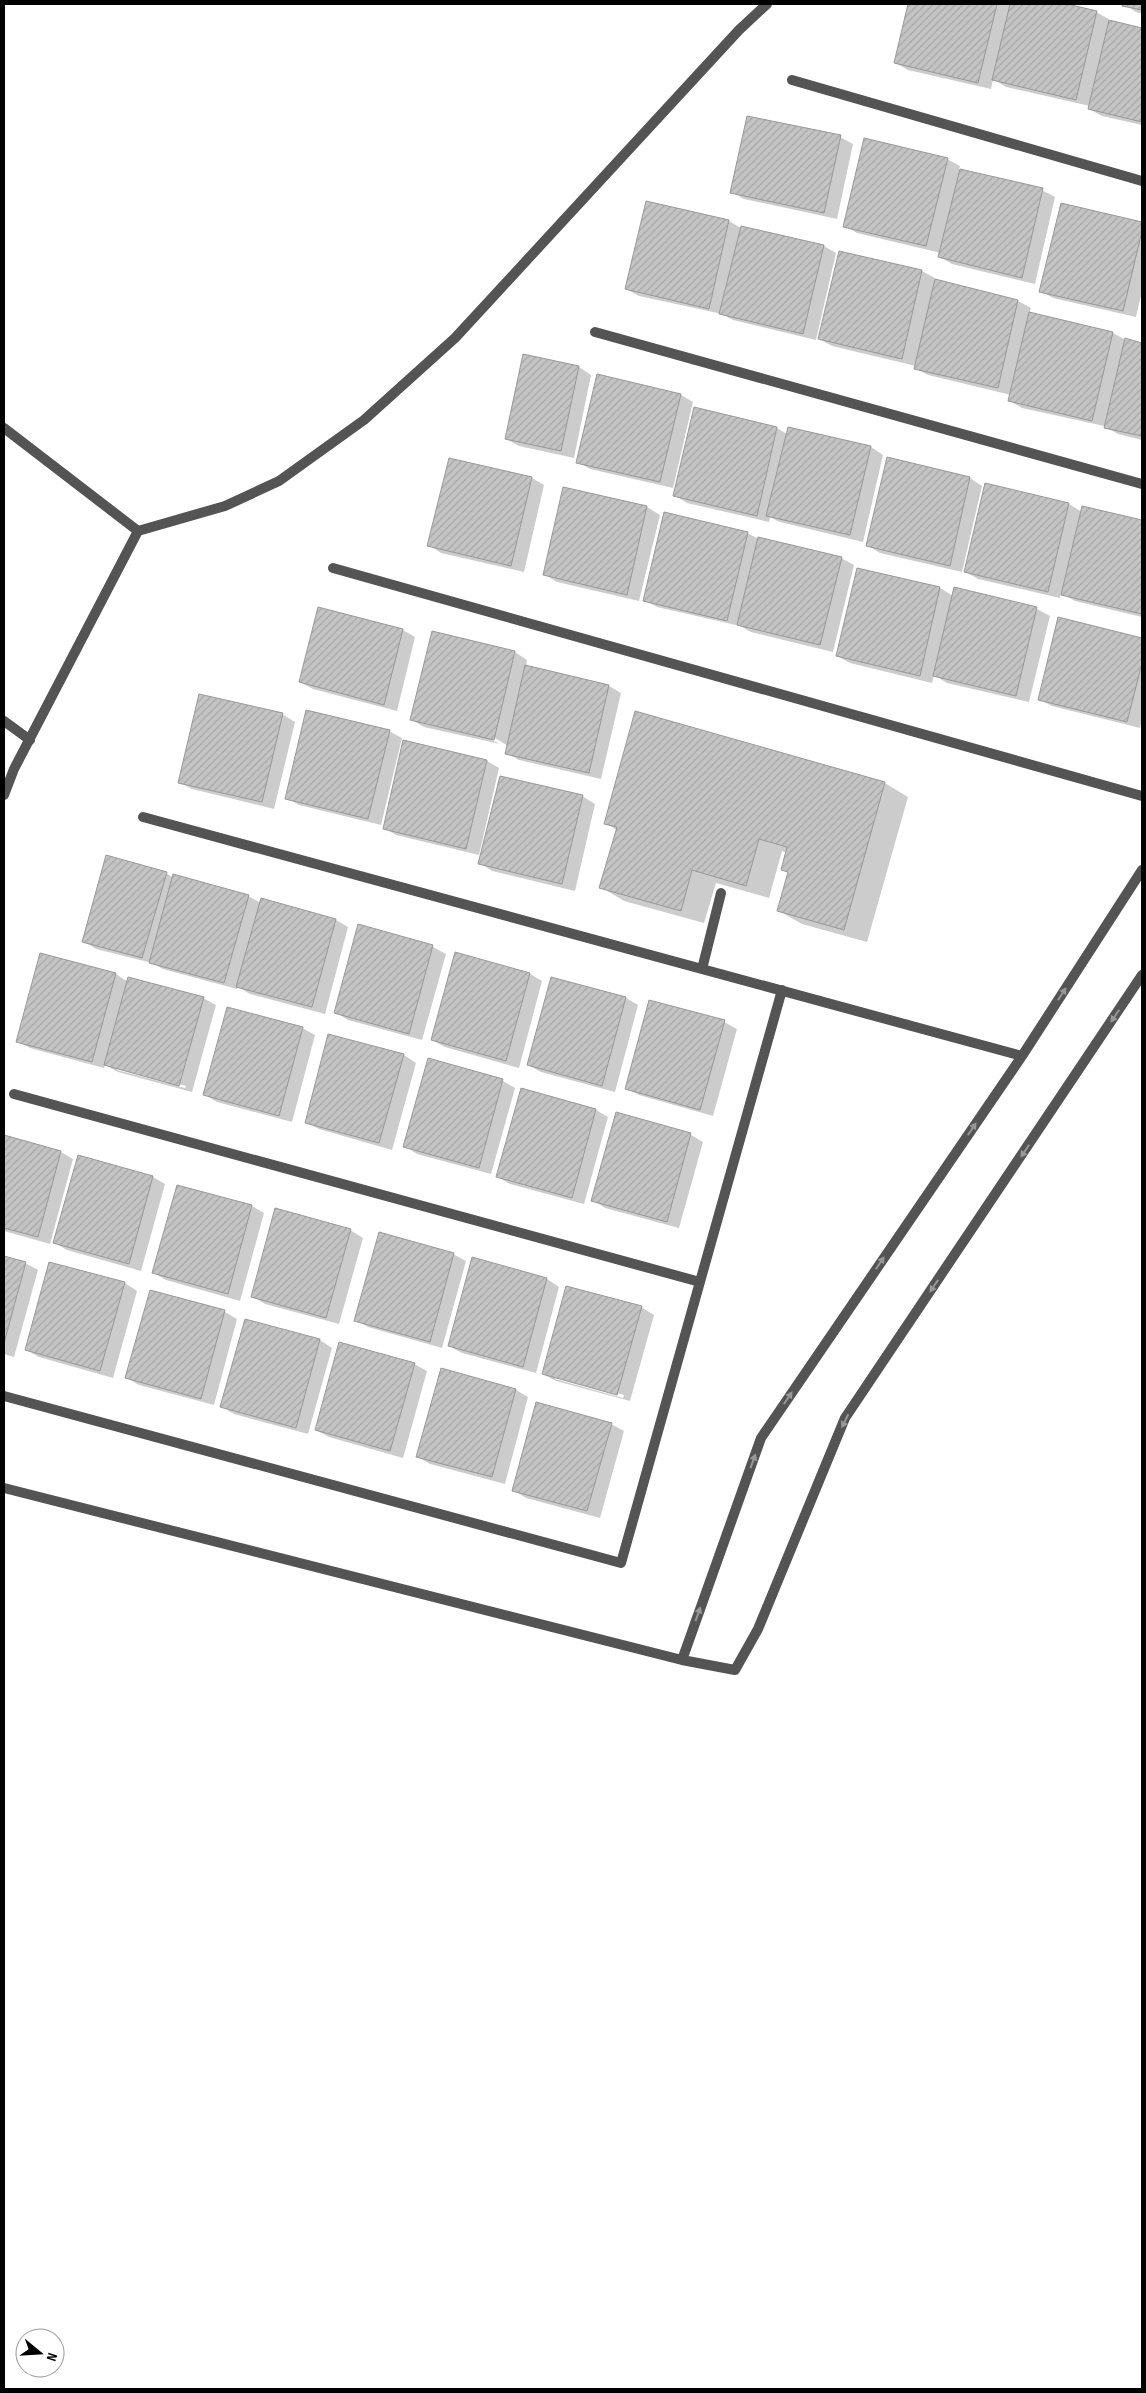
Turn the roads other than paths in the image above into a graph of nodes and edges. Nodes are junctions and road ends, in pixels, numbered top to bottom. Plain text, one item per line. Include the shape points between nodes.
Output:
1 (767, 4) edge
2 (792, 80) dead end
3 (1142, 181) edge
4 (595, 332) dead end
5 (4, 428) edge
6 (1142, 484) edge
7 (138, 531) junction
8 (333, 568) dead end
9 (4, 721) edge
10 (30, 740) junction
11 (4, 795) edge
12 (1142, 796) edge
13 (144, 817) dead end
14 (1142, 870) edge
15 (721, 893) dead end
16 (702, 968) junction
17 (1142, 976) edge
18 (782, 990) junction
19 (1022, 1056) junction
20 (14, 1094) dead end
21 (700, 1282) junction
22 (4, 1396) edge
23 (4, 1488) edge
24 (682, 1660) junction

1 - 7 street via 739,30 455,338 364,420 279,481 225,506
2 - 3 street
4 - 6 street
5 - 7 street
7 - 10 street
8 - 12 street
9 - 10 street
10 - 11 street
13 - 16 street
19 -> 14 street
15 - 16 street
16 - 18 street
17 -> 24 street via 845,1418 758,1629 735,1670
18 - 19 street
18 - 21 street
24 -> 19 street via 761,1438
20 - 21 street
21 - 22 street via 621,1562
23 - 24 street

